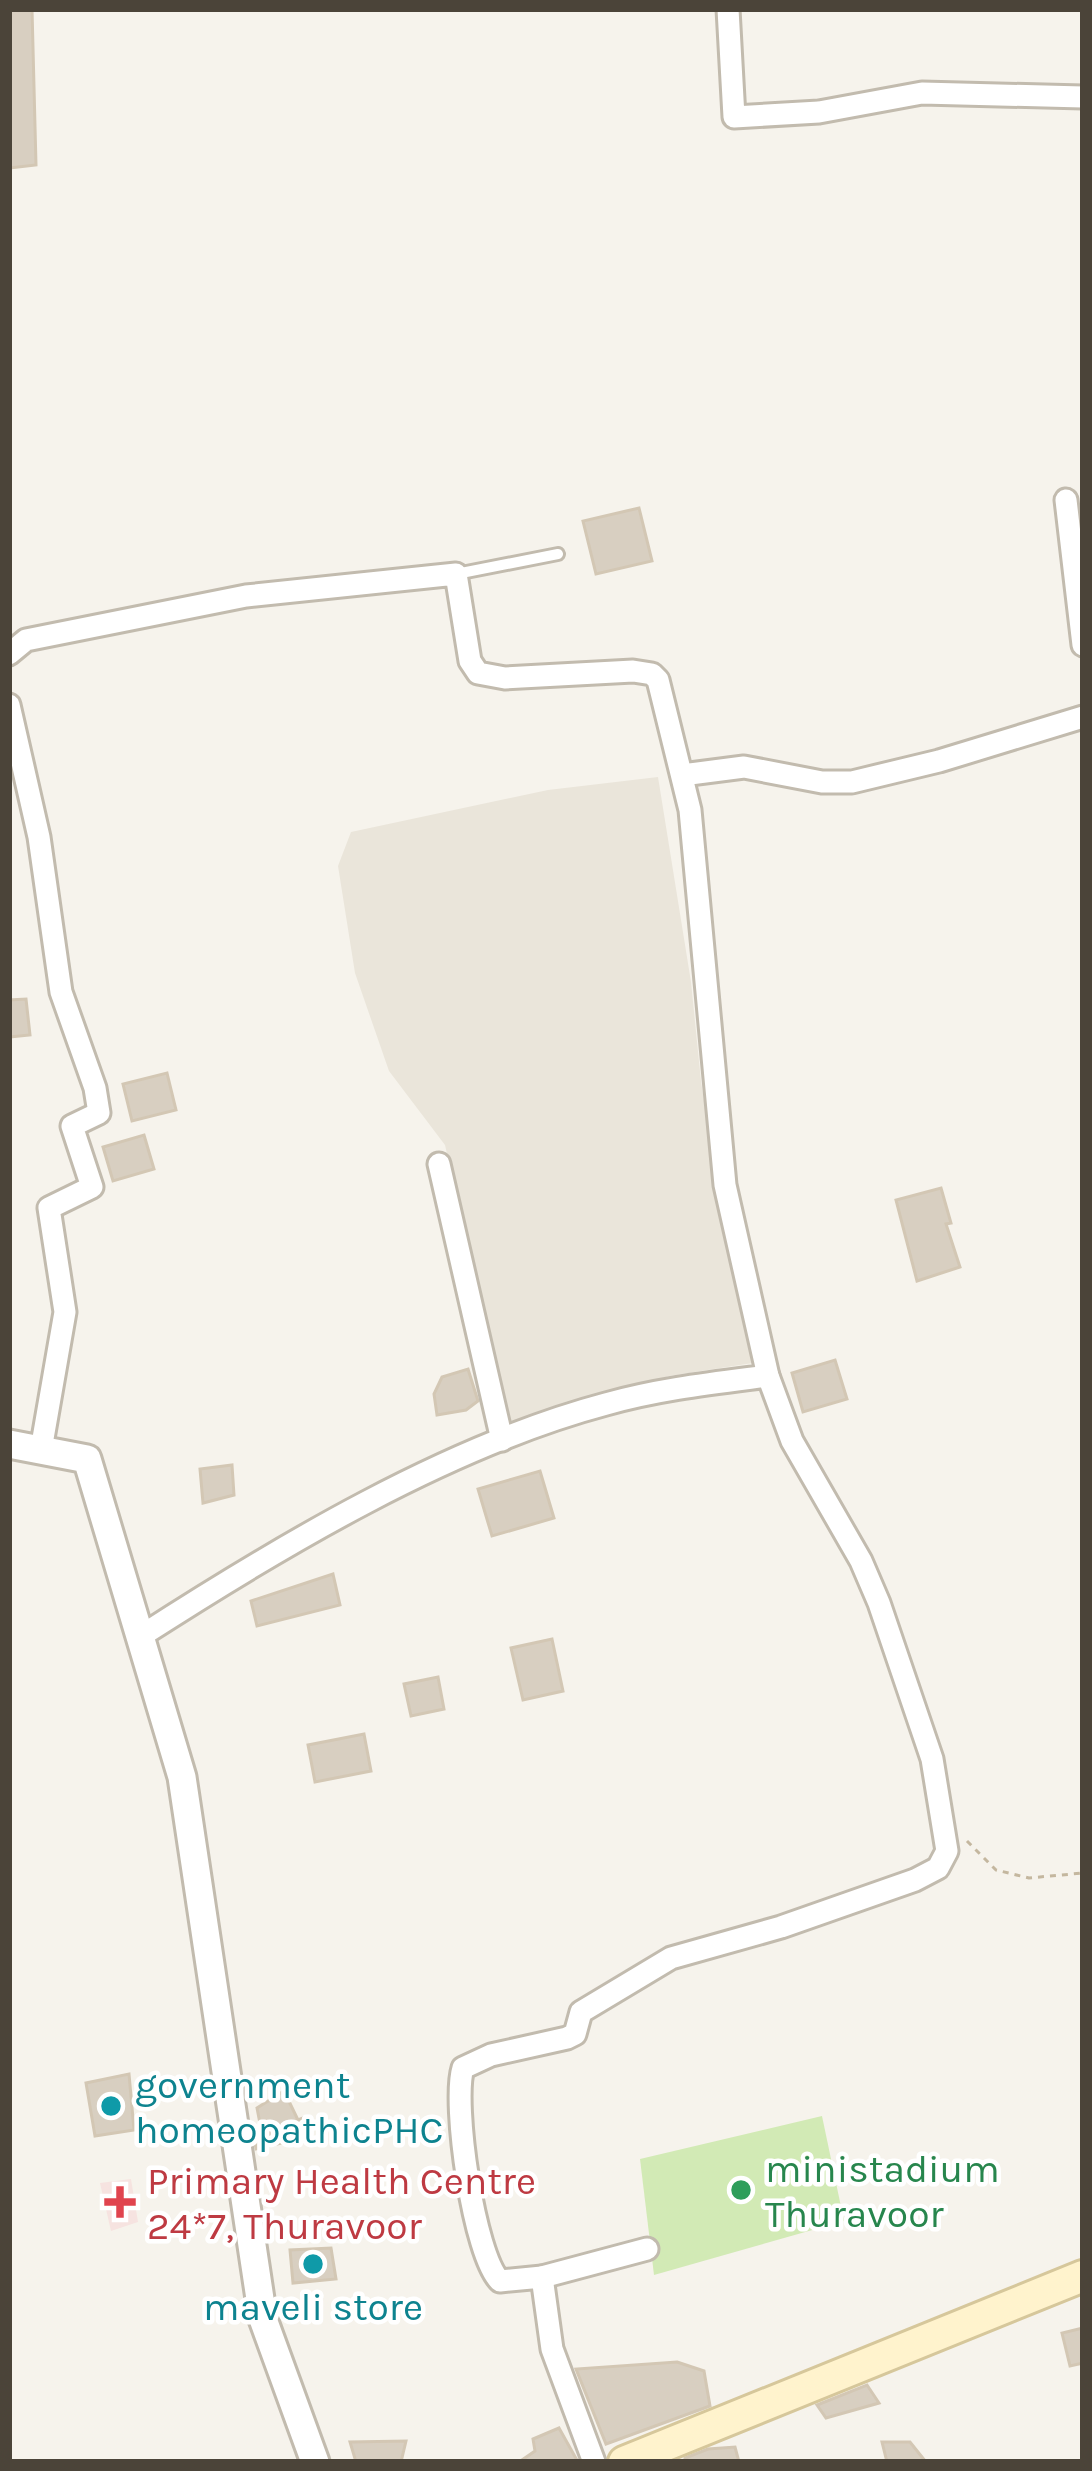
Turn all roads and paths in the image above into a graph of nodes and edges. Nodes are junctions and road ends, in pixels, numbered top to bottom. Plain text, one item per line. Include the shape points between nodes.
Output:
1 (728, 9) edge
2 (1083, 97) edge
3 (1066, 500) dead end
4 (558, 554) dead end
5 (456, 574) junction
6 (1083, 645) edge
7 (9, 654) edge
8 (9, 705) edge
9 (1083, 718) edge
10 (682, 775) junction
11 (439, 1164) dead end
12 (768, 1376) junction
13 (502, 1440) junction
14 (9, 1444) edge
15 (41, 1450) junction
16 (141, 1636) junction
17 (954, 1836) dead end
18 (1083, 1873) edge
19 (647, 2248) dead end
20 (1083, 2276) edge
21 (542, 2277) junction
22 (315, 2462) edge
23 (594, 2462) edge
24 (624, 2462) edge

1 - 2 street via 734,117 922,94
3 - 6 street
4 - 5 lane
5 - 7 street via 246,596 26,640
5 - 10 street via 478,673 652,674
8 - 15 street via 62,992 99,1113 72,1126 92,1187 49,1208 65,1312
9 - 10 street via 852,782 744,767
10 - 12 street via 725,1185
11 - 13 street
12 - 13 street via 637,1396
12 - 21 street via 792,1442 884,1616 932,1759 945,1858 873,1895 671,1958 580,2012 575,2035 463,2068 468,2182 488,2266 500,2282
13 - 16 street via 316,1532
14 - 15 street
15 - 16 street via 87,1459
16 - 22 street via 182,1777 263,2319
17 - 18 path via 996,1870 1029,1878
19 - 21 street
20 - 24 main road
21 - 23 street via 552,2350

